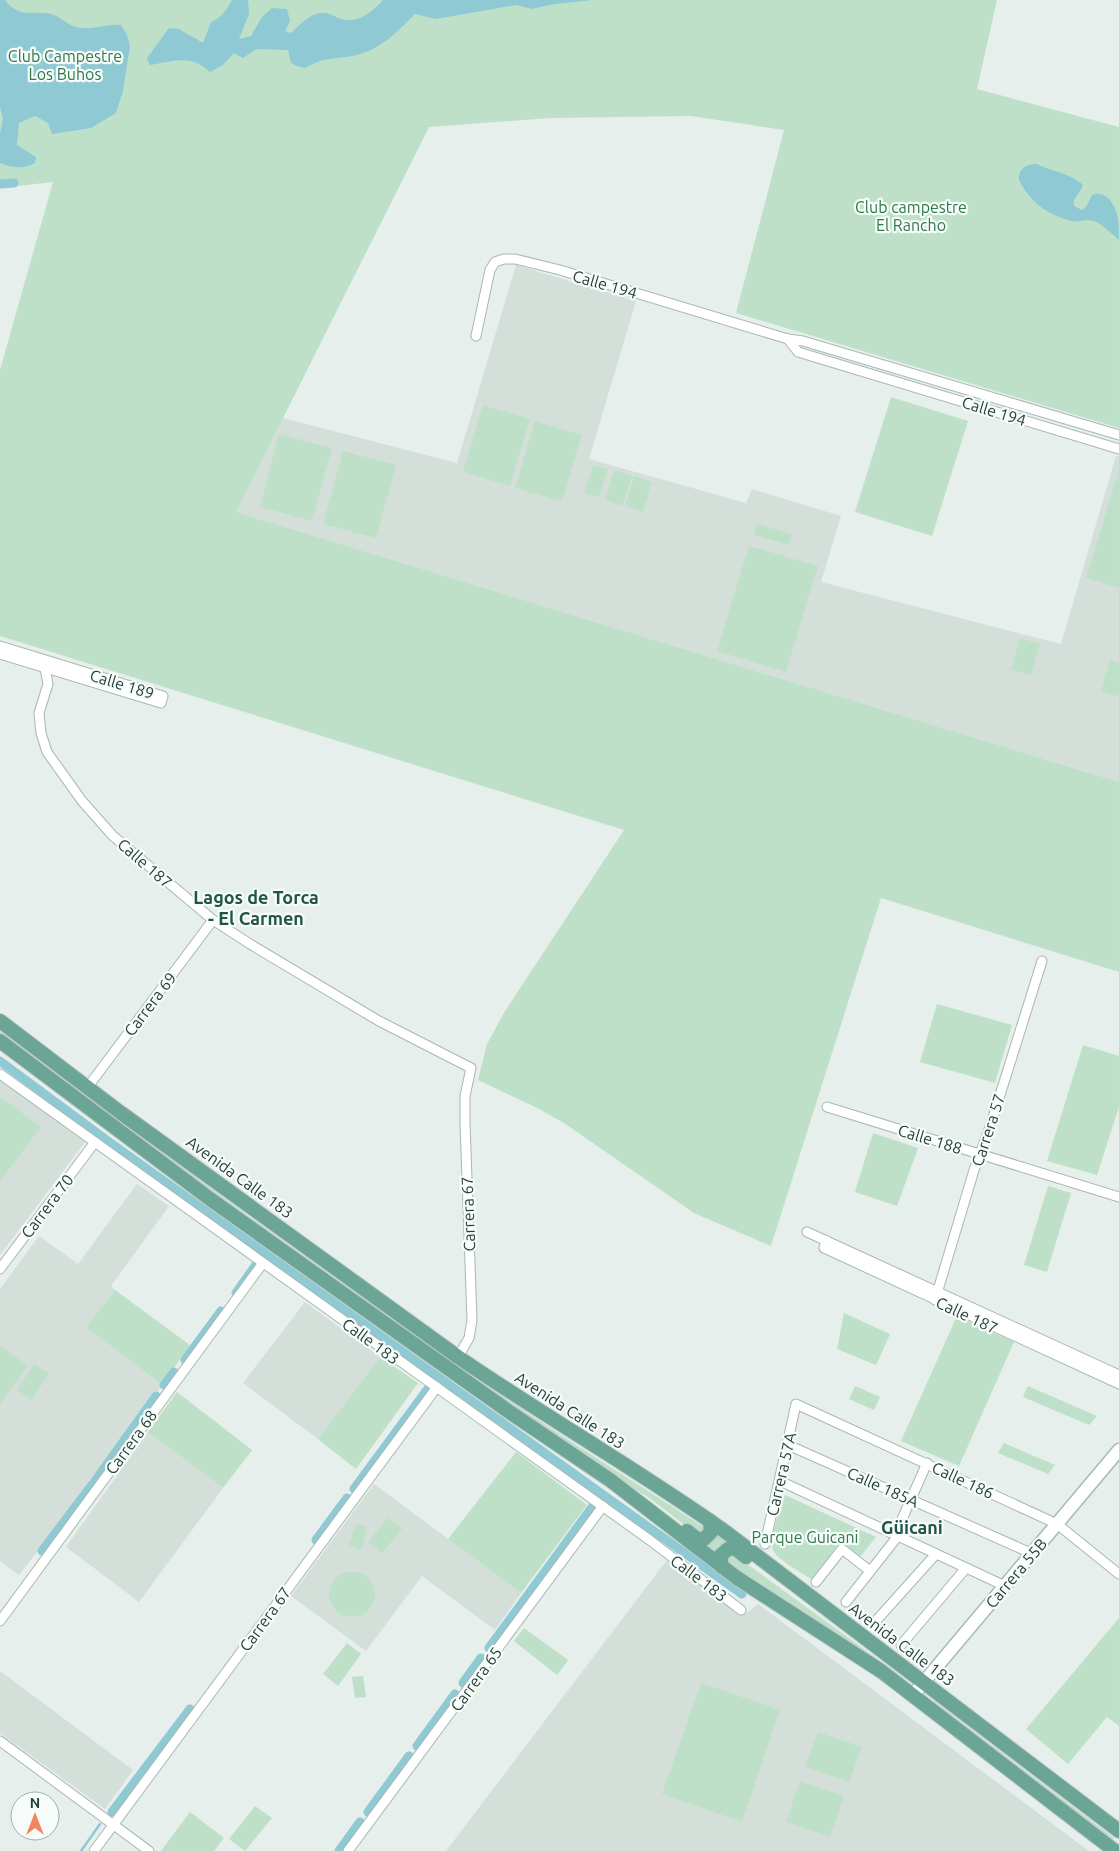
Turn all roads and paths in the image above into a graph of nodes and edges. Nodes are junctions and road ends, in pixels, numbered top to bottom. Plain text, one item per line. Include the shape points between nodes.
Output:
1 (476, 336) dead end
2 (788, 339) junction
3 (1119, 435) edge
4 (1119, 449) edge
5 (0, 646) edge
6 (0, 654) edge
7 (46, 668) junction
8 (213, 920) junction
9 (1042, 961) dead end
10 (0, 1021) edge
11 (0, 1041) edge
12 (471, 1068) joint
13 (0, 1074) edge
14 (87, 1088) junction
15 (827, 1107) dead end
16 (95, 1142) junction
17 (980, 1154) junction
18 (1119, 1197) edge
19 (806, 1232) dead end
20 (263, 1263) junction
21 (0, 1269) edge
22 (936, 1296) junction
23 (458, 1357) junction
24 (1119, 1375) edge
25 (1119, 1384) edge
26 (437, 1387) junction
27 (796, 1404) joint
28 (788, 1444) junction
29 (1119, 1450) edge
30 (927, 1464) junction
31 (780, 1481) junction
32 (623, 1490) junction
33 (911, 1499) junction
34 (603, 1506) junction
35 (710, 1521) junction
36 (1057, 1524) junction
37 (896, 1535) junction
38 (765, 1544) dead end
39 (936, 1554) junction
40 (1032, 1554) junction
41 (722, 1567) junction
42 (966, 1568) junction
43 (870, 1571) junction
44 (1119, 1574) edge
45 (816, 1582) dead end
46 (1005, 1586) junction
47 (807, 1594) junction
48 (846, 1602) dead end
49 (741, 1610) dead end
50 (0, 1622) edge
51 (874, 1623) dead end
52 (901, 1645) dead end
53 (924, 1683) junction
54 (913, 1695) junction
55 (0, 1741) edge
56 (114, 1825) junction
57 (1119, 1831) edge
58 (94, 1851) edge
59 (149, 1851) edge
60 (348, 1851) edge
61 (1116, 1851) edge

1 - 2 street, Calle 194 via 490,270 495,262 515,259
2 - 3 street, Calle 194 via 813,343
2 - 4 street, Calle 194 via 798,352
5 - 7 street, Calle 189 via 163,696 161,703
6 - 7 street, Calle 189
7 - 8 street, Calle 187 via 48,684 39,713 40,724 43,742 55,765 114,836
8 - 12 street, Calle 187 via 363,1011
8 - 14 street, Carrera 69
9 - 17 street, Carrera 57
10 - 14 main road, Avenida Calle 183
11 - 32 main road via 210,1199
12 - 23 street, Carrera 67 via 465,1096 465,1122 472,1320 469,1338
13 - 16 street, Calle 183
14 - 23 main road, Avenida Calle 183
15 - 17 street, Calle 188
16 - 20 street, Calle 183
16 - 21 street, Carrera 70
17 - 18 street, Calle 188
17 - 22 street, Carrera 57
19 - 22 street, Calle 187
20 - 26 street, Calle 183
20 - 50 street, Carrera 68
22 - 24 street, Calle 187
22 - 25 street, Calle 187
23 - 35 main road, Avenida Calle 183
26 - 34 street, Calle 183
26 - 56 street, Carrera 67
27 - 28 street, Carrera 57A
27 - 30 street, Calle 186
28 - 31 street, Carrera 57A
28 - 33 street, Calle 185A
29 - 36 street, Carrera 55B
30 - 33 street
30 - 36 street, Calle 186
31 - 37 street
31 - 38 street, Carrera 57A
32 - 35 main road via 660,1509 697,1539 706,1538 710,1533
32 - 41 main road
33 - 37 street
33 - 40 street, Calle 185A
34 - 49 street, Calle 183
34 - 60 street, Carrera 65
35 - 47 main road, Avenida Calle 183
36 - 40 street, Carrera 55B
36 - 44 street, Calle 186
37 - 39 street
37 - 43 street
39 - 42 street
39 - 51 street
40 - 46 street, Carrera 55B
41 - 47 main road via 722,1552 735,1548 771,1575
41 - 54 main road
42 - 46 street
42 - 52 street
43 - 45 street via 842,1548
43 - 48 street
46 - 53 street, Carrera 55B
47 - 53 main road, Avenida Calle 183
53 - 54 street, Carrera 55B
53 - 57 main road, Avenida Calle 183
54 - 61 main road
55 - 56 street
56 - 58 street, Carrera 67
56 - 59 street

